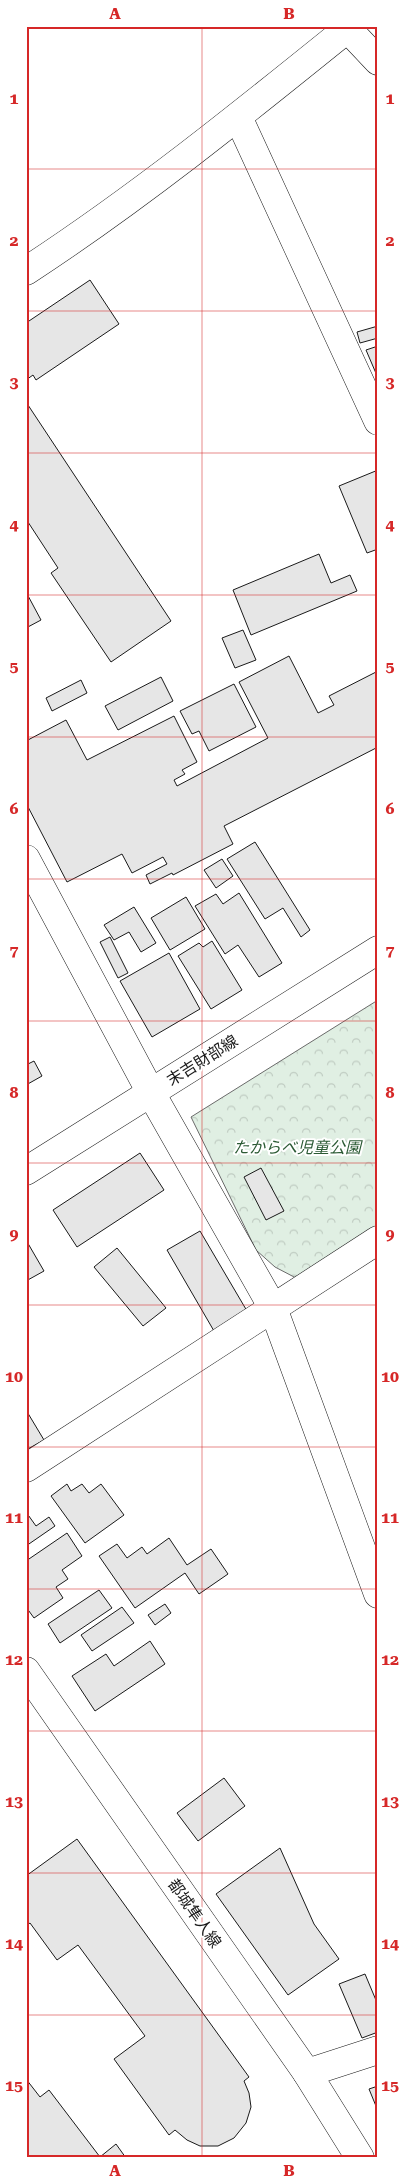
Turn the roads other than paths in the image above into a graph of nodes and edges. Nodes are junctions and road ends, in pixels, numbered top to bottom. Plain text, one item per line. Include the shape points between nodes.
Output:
1 (346, 28) edge
2 (378, 61) edge
3 (238, 117) junction
4 (26, 271) edge
5 (378, 421) edge
6 (26, 859) edge
7 (378, 950) edge
8 (151, 1092) junction
9 (26, 1171) edge
10 (378, 1240) edge
11 (273, 1308) junction
12 (26, 1468) edge
13 (378, 1594) edge
14 (26, 1671) edge
15 (378, 2050) edge
16 (307, 2072) junction
17 (360, 2158) edge

1 - 2 street
1 - 3 street
3 - 4 street via 58,251
3 - 5 street
6 - 8 street
7 - 8 street, 末吉財部線
8 - 9 street, 末吉財部線
8 - 11 street
10 - 11 street
11 - 12 street
11 - 13 street
14 - 16 street, 都城隼人線
15 - 16 street
16 - 17 street, 都城隼人線

